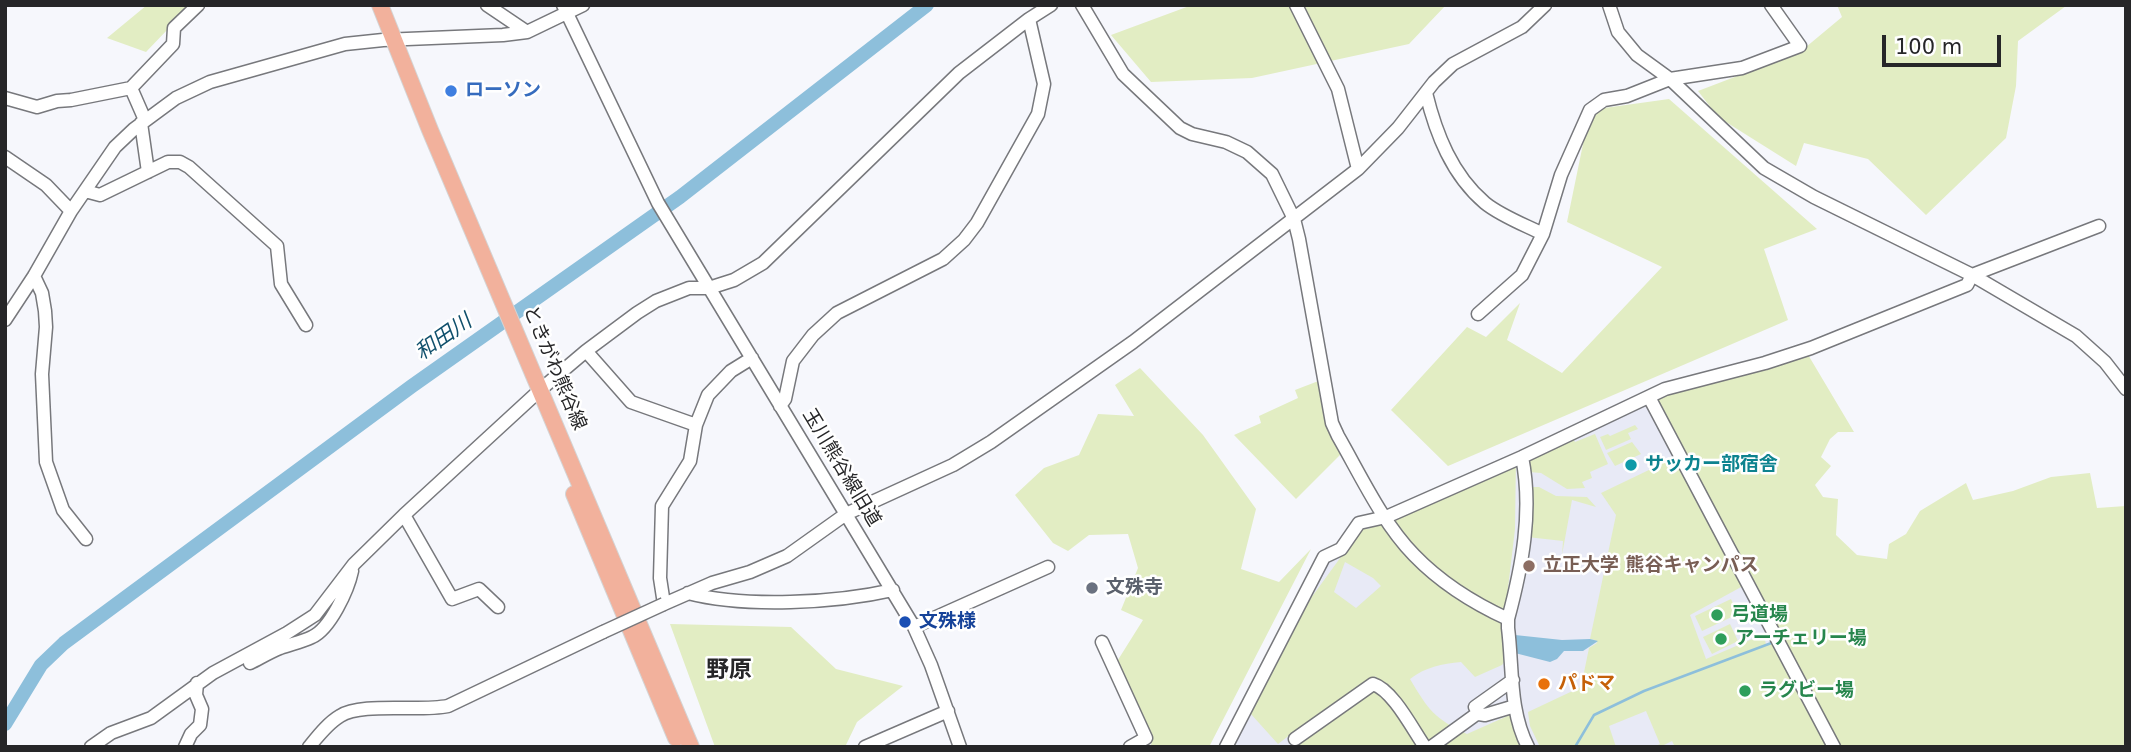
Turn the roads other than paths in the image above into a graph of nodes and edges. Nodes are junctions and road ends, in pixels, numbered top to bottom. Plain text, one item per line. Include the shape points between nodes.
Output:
1 (198, 5) edge
2 (370, 5) edge
3 (380, 5) edge
4 (487, 5) edge
5 (583, 5) edge
6 (1051, 5) edge
7 (1082, 5) edge
8 (1296, 5) edge
9 (1545, 5) edge
10 (1609, 5) edge
11 (1771, 5) edge
12 (566, 10) edge
13 (1029, 19) junction
14 (527, 32) junction
15 (388, 40) junction
16 (1670, 79) junction
17 (131, 88) junction
18 (1426, 93) junction
19 (5, 98) edge
20 (143, 121) junction
21 (5, 157) edge
22 (1358, 169) junction
23 (148, 172) junction
24 (85, 191) junction
25 (71, 211) junction
26 (1294, 219) junction
27 (2099, 226) dead end
28 (1543, 234) junction
29 (1972, 275) junction
30 (34, 276) junction
31 (709, 288) junction
32 (1478, 314) dead end
33 (5, 320) edge
34 (306, 325) dead end
35 (586, 351) junction
36 (752, 358) junction
37 (2126, 389) edge
38 (537, 394) junction
39 (1649, 397) junction
40 (780, 406) junction
41 (696, 425) junction
42 (1522, 457) junction
43 (404, 514) junction
44 (846, 514) junction
45 (1386, 517) junction
46 (86, 539) dead end
47 (1048, 566) dead end
48 (893, 590) junction
49 (688, 593) junction
50 (664, 604) junction
51 (498, 607) dead end
52 (1508, 620) junction
53 (914, 627) junction
54 (1101, 642) dead end
55 (1513, 680) junction
56 (197, 683) junction
57 (1515, 706) junction
58 (948, 711) junction
59 (1478, 713) junction
60 (1295, 739) dead end
61 (91, 747) edge
62 (185, 747) edge
63 (309, 747) edge
64 (680, 747) edge
65 (691, 747) edge
66 (865, 747) edge
67 (960, 747) edge
68 (1130, 747) edge
69 (1226, 747) edge
70 (1425, 747) edge
71 (1431, 747) edge
72 (1528, 747) edge
73 (1835, 747) edge

1 - 17 street via 174,27 173,44
2 - 15 main road, ときがわ熊谷線
3 - 15 main road, ときがわ熊谷線
4 - 14 street
5 - 12 street
6 - 13 street
7 - 26 street via 1123,74 1180,128 1226,142 1264,166
8 - 22 street via 1338,89
9 - 18 street via 1522,27 1453,64
10 - 16 street via 1625,43
11 - 16 street via 1800,46 1742,68
12 - 14 street
12 - 31 street, 玉川熊谷線旧道 via 658,203
13 - 31 street via 959,73 763,263
13 - 40 street via 1044,84 1038,114 977,223 943,259 836,313 793,361
14 - 15 street
15 - 20 street via 318,51 210,82
15 - 38 main road, ときがわ熊谷線
16 - 28 street via 1604,100 1590,110 1561,175
16 - 29 street via 1764,168
17 - 19 street via 37,107
17 - 20 street
18 - 22 street
18 - 28 street via 1441,145 1461,177 1486,204
20 - 23 street
20 - 24 street via 115,147
21 - 25 street via 46,185
22 - 26 street
23 - 24 street via 100,195
23 - 34 street via 168,162 189,167 277,246 281,284
24 - 25 street
25 - 30 street
26 - 44 street via 1133,342 991,442 953,465
26 - 45 street via 1332,423
27 - 29 street
28 - 32 street via 1522,275
29 - 37 street via 2076,337 2105,362
29 - 39 street via 1967,285 1811,348 1665,388
30 - 33 street
30 - 46 street via 42,293 46,327 42,374 46,462 63,510
31 - 35 street via 689,288 656,301
31 - 36 street, 玉川熊谷線旧道
35 - 38 street
35 - 41 street via 631,402
36 - 40 street, 玉川熊谷線旧道
36 - 41 street via 732,369 708,395
38 - 43 street
38 - 64 main road, ときがわ熊谷線
38 - 65 main road, ときがわ熊谷線
39 - 42 street
39 - 73 street
40 - 44 street, 玉川熊谷線旧道
41 - 50 street via 690,461 662,506
42 - 45 street
42 - 52 street via 1527,480 1522,558
43 - 51 street via 452,599 479,589
43 - 56 street via 354,564 315,615
44 - 48 street, 玉川熊谷線旧道
44 - 49 street via 787,556
45 - 52 street via 1434,574
45 - 69 street via 1359,523 1340,549 1324,557
47 - 53 street
48 - 49 street via 845,598 754,602
48 - 53 street, 玉川熊谷線旧道
49 - 50 street
50 - 63 street, bridge via 448,706 346,713
52 - 55 street
53 - 58 street, 玉川熊谷線旧道
54 - 68 street via 1146,738
55 - 57 street
55 - 59 street via 1477,704
56 - 61 street via 151,718 111,733
56 - 62 street via 200,725
57 - 59 street
57 - 72 street
58 - 66 street
58 - 67 street, 玉川熊谷線旧道
59 - 71 street
60 - 70 street via 1373,684 1389,695

